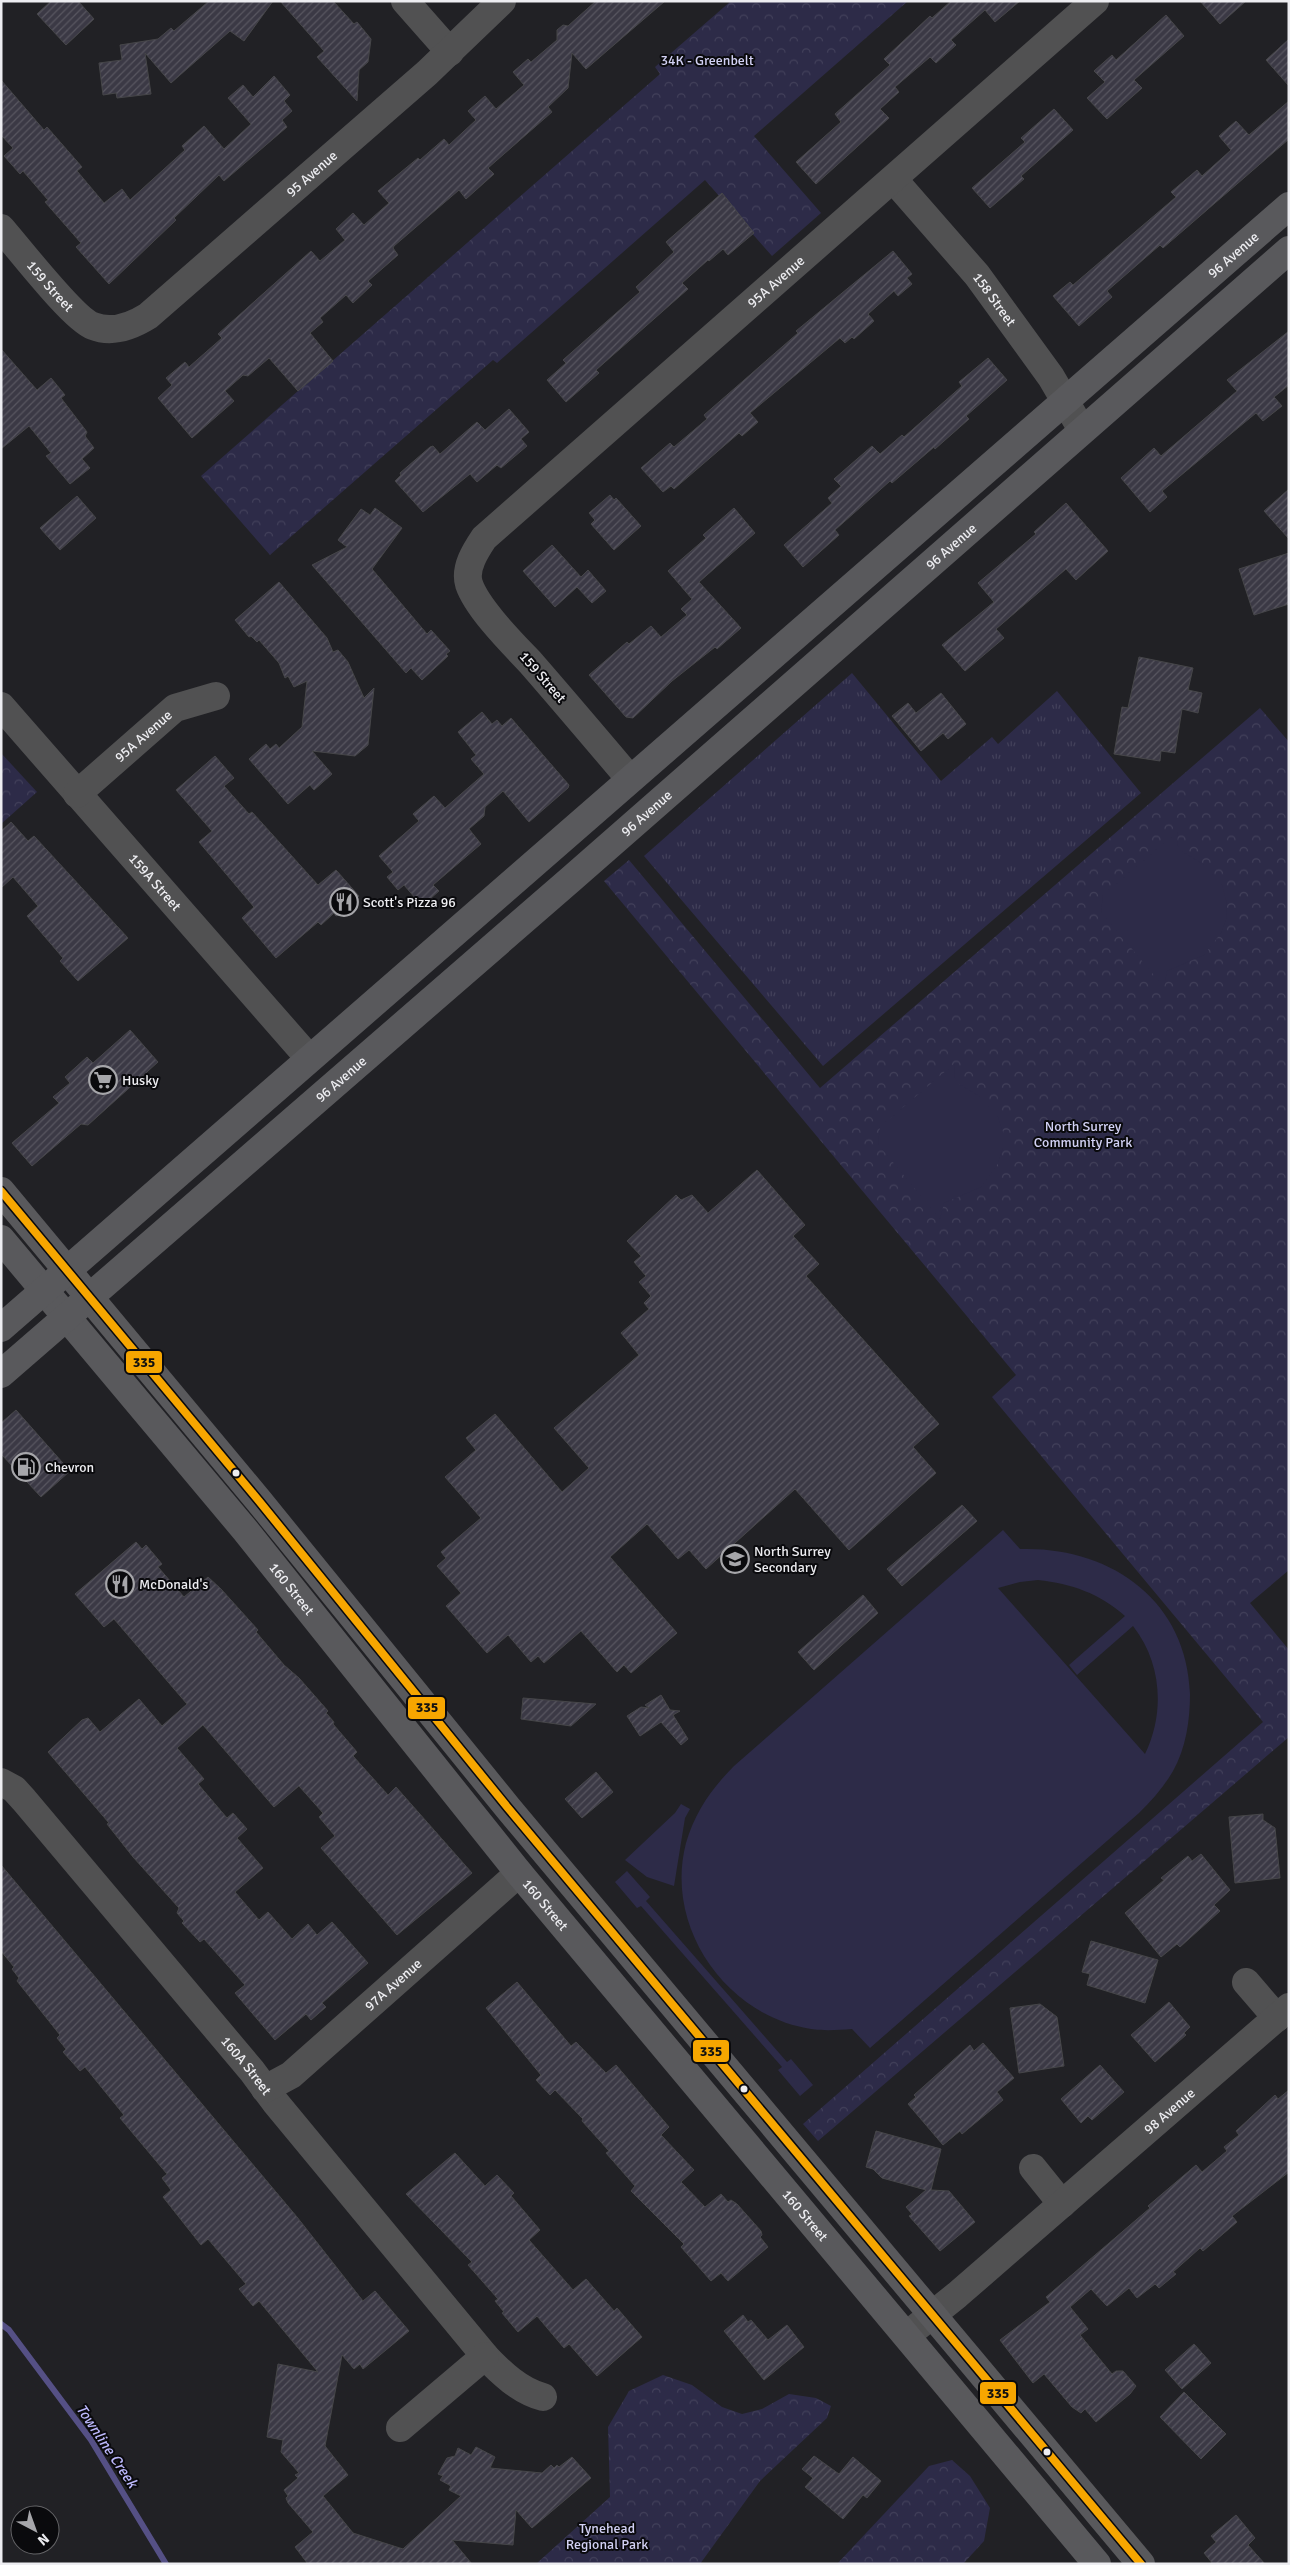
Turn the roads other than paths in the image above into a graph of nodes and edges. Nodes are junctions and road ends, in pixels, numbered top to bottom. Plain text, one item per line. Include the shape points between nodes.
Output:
1 (405, 1) edge
2 (502, 1) edge
3 (1095, 1) edge
4 (450, 52) junction
5 (894, 180) junction
6 (1289, 206) edge
7 (1, 228) edge
8 (1289, 250) edge
9 (111, 329) joint
10 (1066, 400) junction
11 (1082, 430) junction
12 (469, 569) joint
13 (216, 696) dead end
14 (1, 706) edge
15 (630, 779) junction
16 (77, 794) junction
17 (309, 1058) junction
18 (1, 1191) edge
19 (1, 1239) edge
20 (68, 1270) junction
21 (45, 1289) junction
22 (91, 1297) junction
23 (68, 1317) junction
24 (1, 1328) edge
25 (1, 1374) edge
26 (1, 1782) edge
27 (519, 1873) junction
28 (1246, 1982) dead end
29 (1283, 2013) edge
30 (265, 2089) junction
31 (1032, 2168) dead end
32 (1062, 2204) junction
33 (933, 2314) junction
34 (907, 2335) junction
35 (485, 2356) junction
36 (543, 2397) dead end
37 (400, 2428) dead end
38 (1097, 2564) edge
39 (1141, 2564) edge

1 - 4 street
2 - 4 street, 95 Avenue
3 - 5 street, 95A Avenue
4 - 9 street, 95 Avenue via 148,316 131,326
5 - 10 street, 158 Street via 977,275
5 - 12 street, 95A Avenue via 484,538
6 - 10 main road, 96 Avenue
7 - 9 street, 159 Street via 77,314 93,326
8 - 11 main road, 96 Avenue
10 - 11 street, 158 Street
10 - 15 main road, 96 Avenue
11 - 22 main road, 96 Avenue
12 - 15 street, 159 Street via 469,582 475,596
13 - 16 street, 95A Avenue via 175,708
14 - 16 street, 159A Street
15 - 17 main road, 96 Avenue
16 - 17 street, 159A Street
17 - 20 main road, 96 Avenue
18 - 20 main road
19 - 21 main road, 160 Street
20 - 21 main road, 96 Avenue
20 - 22 main road
21 - 23 main road, 160 Street
21 - 24 main road, 96 Avenue
22 - 23 main road, 96 Avenue
22 - 33 main road via 508,1808
23 - 25 main road, 96 Avenue
23 - 27 main road, 160 Street via 245,1530
26 - 30 street, 160A Street via 24,1800
27 - 30 street, 97A Avenue via 291,2075
27 - 34 main road, 160 Street
28 - 29 street, 98 Avenue
29 - 32 street, 98 Avenue
30 - 35 street, 160A Street
31 - 32 street
32 - 33 street, 98 Avenue
33 - 34 street, 98 Avenue
33 - 39 main road
34 - 38 main road, 160 Street
35 - 36 street, 160A Street via 512,2382
35 - 37 street

